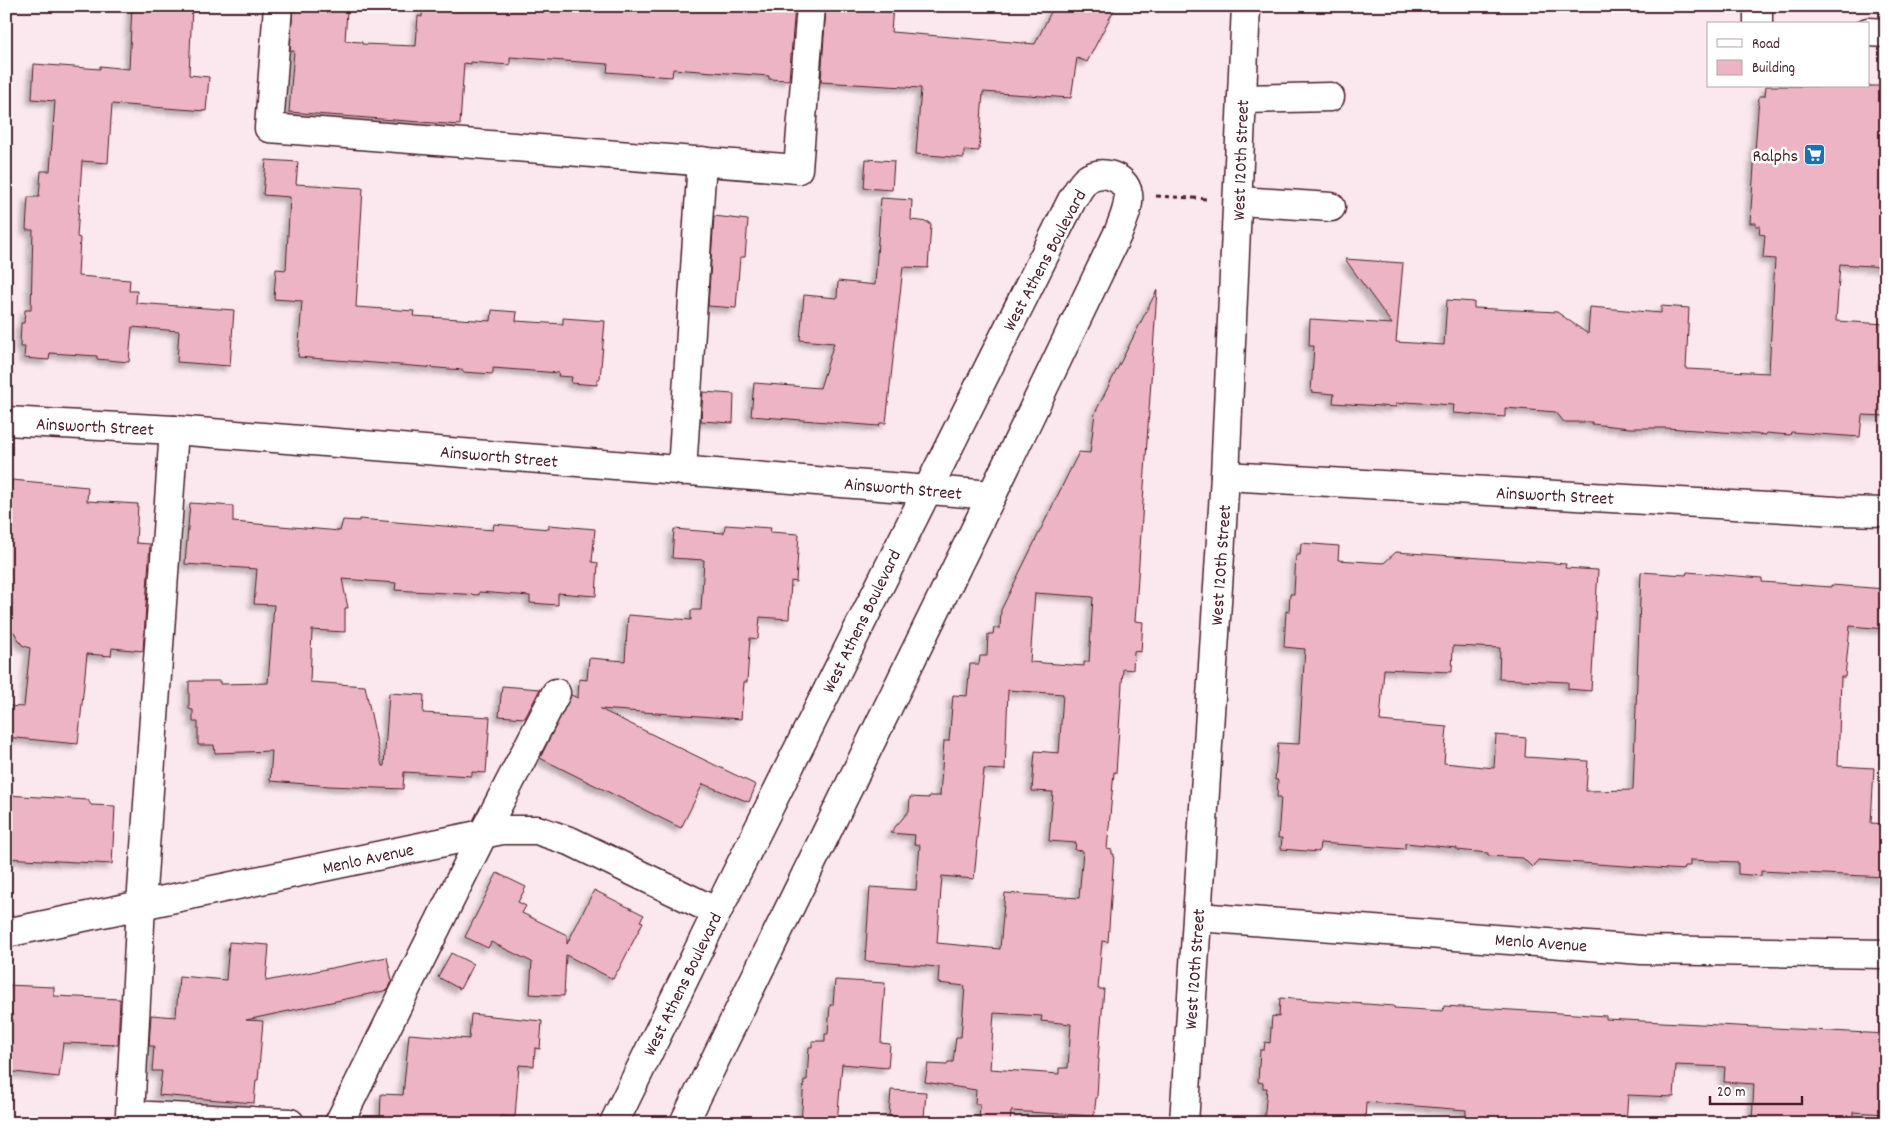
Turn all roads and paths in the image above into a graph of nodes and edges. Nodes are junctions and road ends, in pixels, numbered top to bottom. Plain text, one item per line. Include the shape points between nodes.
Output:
1 (278, 6) edge
2 (811, 6) edge
3 (1246, 6) edge
4 (1758, 6) edge
5 (1758, 22) edge
6 (1870, 32) edge
7 (1886, 33) edge
8 (1330, 98) dead end
9 (1242, 99) junction
10 (702, 161) junction
11 (1128, 194) junction
12 (1239, 201) junction
13 (1331, 207) dead end
14 (6, 421) edge
15 (174, 430) junction
16 (682, 471) junction
17 (1225, 476) junction
18 (927, 490) junction
19 (992, 495) junction
20 (1886, 512) edge
21 (556, 693) dead end
22 (483, 834) junction
23 (141, 905) junction
24 (717, 912) junction
25 (1198, 917) junction
26 (6, 933) edge
27 (1886, 954) edge
28 (221, 1121) edge
29 (290, 1123) edge
30 (340, 1123) edge
31 (614, 1123) edge
32 (684, 1123) edge
33 (1184, 1123) edge

1 - 10 street via 269,128
2 - 10 street via 798,168
3 - 9 street, West 120th Street
4 - 5 street
6 - 7 street
8 - 9 street
9 - 12 street, West 120th Street
10 - 16 street
11 - 12 path
11 - 18 street, West Athens Boulevard via 1124,182 1100,174 1086,180 1072,200
11 - 19 street via 1126,212 1118,231
12 - 13 street
12 - 17 street, West 120th Street
14 - 15 street, Ainsworth Street
15 - 16 street, Ainsworth Street
15 - 23 street
16 - 18 street, Ainsworth Street
17 - 20 street, Ainsworth Street
17 - 25 street, West 120th Street
18 - 19 street, Ainsworth Street
18 - 24 street, West Athens Boulevard
19 - 32 street
21 - 22 street
22 - 23 street, Menlo Avenue
22 - 24 street, Menlo Avenue via 502,830 546,833 572,842
22 - 30 street
23 - 26 street, Menlo Avenue
23 - 28 street via 130,1115
24 - 31 street, West Athens Boulevard
25 - 27 street, Menlo Avenue via 1642,950
25 - 33 street, West 120th Street
28 - 29 street

